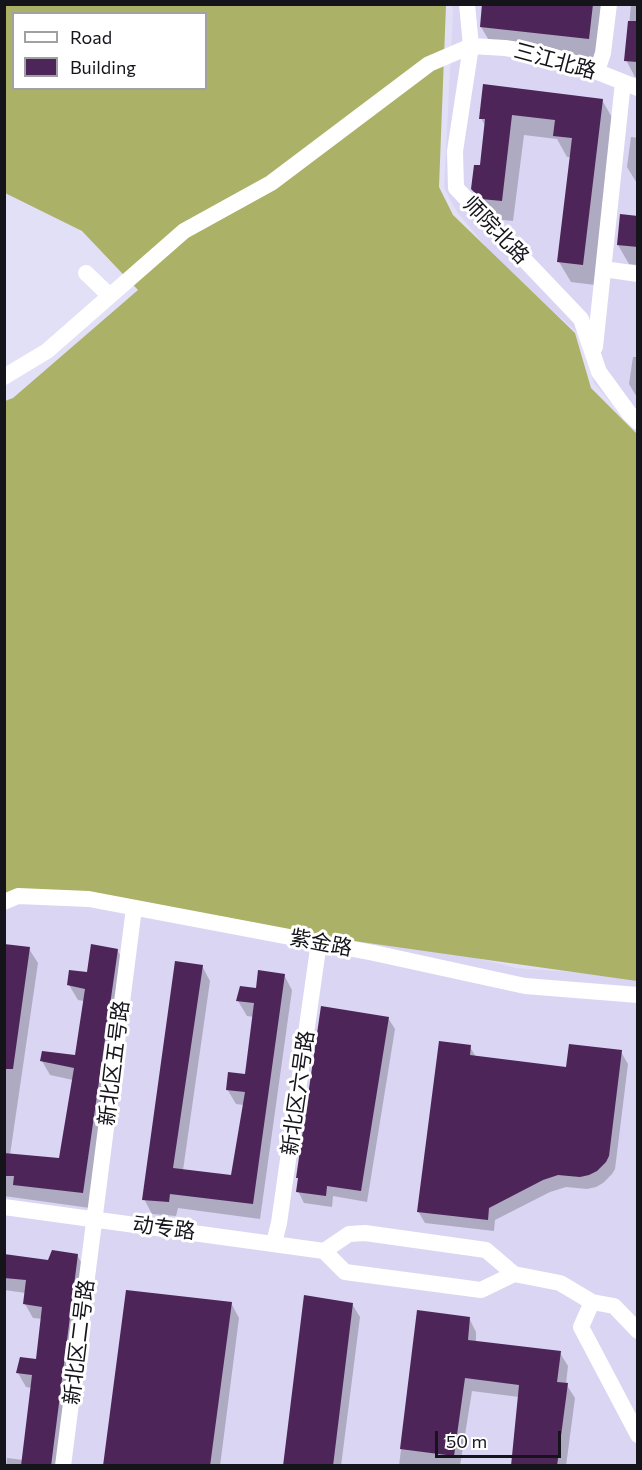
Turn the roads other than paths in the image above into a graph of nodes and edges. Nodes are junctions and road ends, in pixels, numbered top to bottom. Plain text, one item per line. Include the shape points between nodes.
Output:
1 (467, 4) edge
2 (609, 4) edge
3 (471, 46) junction
4 (597, 72) junction
5 (630, 85) edge
6 (604, 269) junction
7 (86, 273) dead end
8 (638, 274) edge
9 (110, 296) junction
10 (594, 357) junction
11 (4, 377) edge
12 (638, 422) edge
13 (4, 902) edge
14 (134, 908) junction
15 (319, 942) junction
16 (638, 995) edge
17 (4, 1207) edge
18 (94, 1219) junction
19 (274, 1242) junction
20 (324, 1251) junction
21 (514, 1274) junction
22 (592, 1302) junction
23 (638, 1331) edge
24 (638, 1435) edge
25 (63, 1466) edge

1 - 3 street, 师院北路
2 - 4 street
3 - 4 street, 三江北路 via 544,54
3 - 9 street via 429,64 272,183 184,231
3 - 10 street, 师院北路 via 456,151 456,188 582,319
4 - 5 street, 三江北路
5 - 6 street
6 - 8 street
6 - 10 street
7 - 9 street
9 - 11 street via 47,351
10 - 12 street, 师院北路 via 599,372
13 - 14 street, 紫金路 via 18,896 77,899
14 - 15 street, 紫金路
14 - 18 street, 新北区五号路
15 - 16 street, 紫金路 via 525,986
15 - 19 street, 新北区六号路
17 - 18 street, 动专路
18 - 19 street, 动专路
18 - 25 street, 新北区二号路
19 - 20 street, 动专路
20 - 21 street via 345,1272 480,1290
20 - 21 street via 349,1234 365,1233 486,1250
21 - 22 street via 560,1283
22 - 23 street via 614,1306
22 - 24 street via 581,1327

